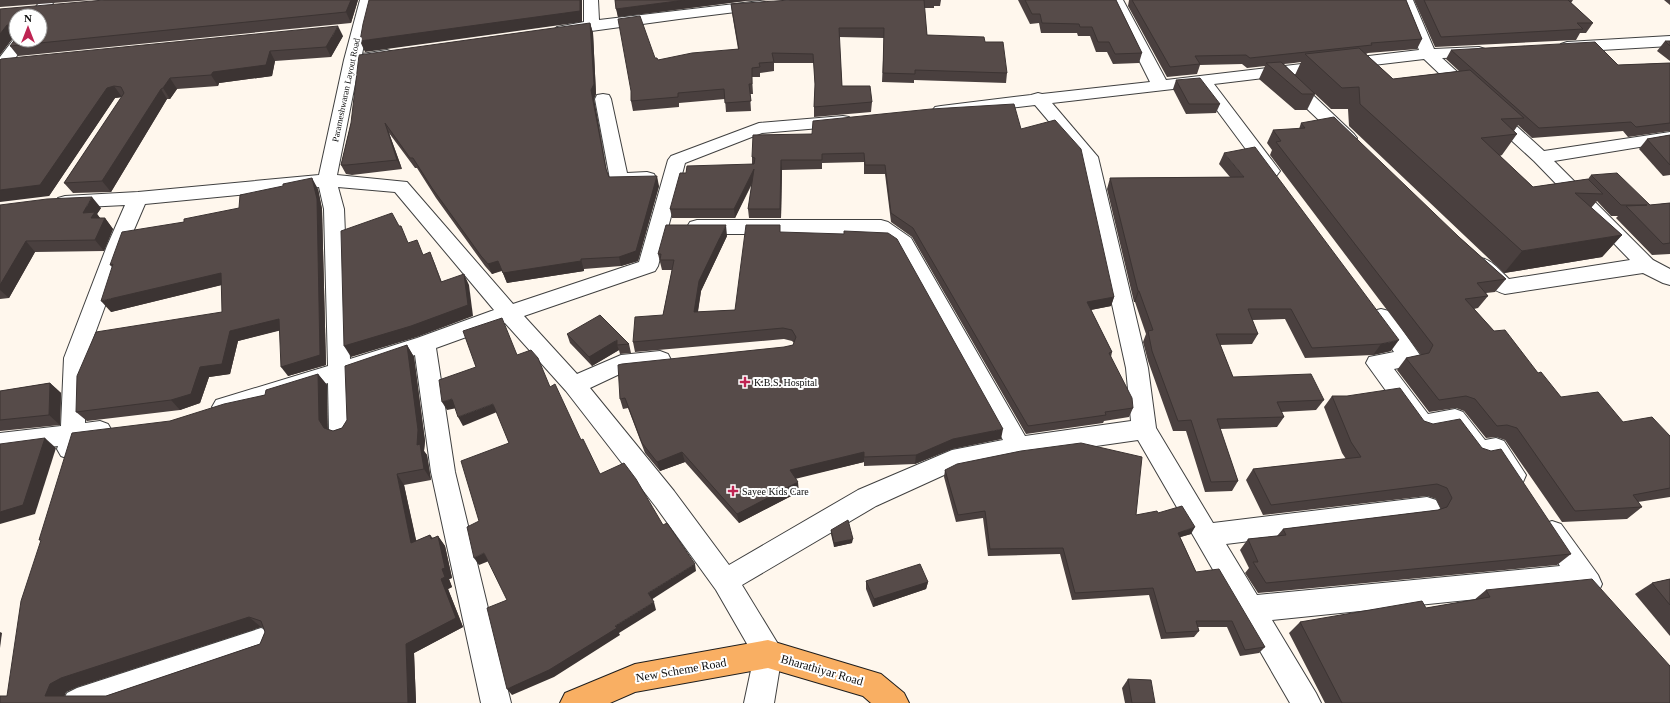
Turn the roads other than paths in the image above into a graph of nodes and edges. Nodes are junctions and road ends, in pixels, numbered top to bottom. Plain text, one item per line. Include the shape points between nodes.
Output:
1 (367, 0) edge
2 (591, 0) edge
3 (1116, 0) edge
4 (1128, 0) edge
5 (1134, 0) edge
6 (1406, 0) edge
7 (744, 3) edge
8 (775, 4) edge
9 (671, 7) edge
10 (592, 26) junction
11 (546, 33) edge
12 (1670, 41) edge
13 (14, 48) edge
14 (1553, 48) edge
15 (1490, 51) edge
16 (398, 54) edge
17 (1428, 54) junction
18 (352, 60) junction
19 (19, 62) edge
20 (1, 66) edge
21 (1278, 71) junction
22 (1203, 80) junction
23 (1160, 84) junction
24 (1038, 98) junction
25 (603, 99) dead end
26 (928, 112) edge
27 (858, 120) edge
28 (1670, 137) edge
29 (1362, 152) edge
30 (1540, 157) junction
31 (673, 178) junction
32 (327, 180) junction
33 (69, 182) edge
34 (1285, 188) edge
35 (138, 198) junction
36 (659, 227) junction
37 (1468, 253) edge
38 (1646, 265) junction
39 (1670, 278) edge
40 (1371, 303) edge
41 (509, 313) junction
42 (424, 344) junction
43 (683, 358) edge
44 (340, 370) junction
45 (574, 385) junction
46 (203, 413) edge
47 (119, 429) edge
48 (1144, 429) junction
49 (341, 431) edge
50 (73, 435) junction
51 (0, 443) edge
52 (1019, 447) junction
53 (62, 473) edge
54 (1427, 508) dead end
55 (1208, 535) junction
56 (1582, 576) junction
57 (726, 581) junction
58 (1602, 599) edge
59 (1251, 609) junction
60 (261, 642) edge
61 (768, 654) junction
62 (77, 703) edge
63 (496, 703) edge
64 (575, 703) edge
65 (759, 703) edge
66 (894, 703) edge
67 (1306, 703) edge

1 - 18 street, Parameshwaran Layout Road via 352,28
2 - 10 street
3 - 23 street
4 - 5 street
6 - 17 street
7 - 8 street
7 - 9 street
9 - 10 street
10 - 11 street
12 - 14 street
13 - 20 street
15 - 17 street
16 - 18 street
17 - 21 street
17 - 30 street
18 - 32 street, Parameshwaran Layout Road
19 - 20 street
21 - 22 street
21 - 29 street
22 - 23 street
22 - 34 street
23 - 24 street
24 - 26 street
24 - 48 street via 1089,157 1137,368
25 - 31 street via 619,179
27 - 31 street via 759,128 677,160
28 - 30 street
30 - 38 street
31 - 36 street
32 - 35 street
32 - 41 street via 400,186
32 - 44 street via 334,209
33 - 35 street via 53,203
35 - 50 street via 75,358
36 - 41 street via 648,266
36 - 52 street via 881,227 904,243
37 - 38 street via 1505,287
38 - 39 street
40 - 56 street via 1411,358 1377,363 1423,424 1455,419 1480,451 1496,448
41 - 42 street
41 - 45 street
42 - 44 street
42 - 63 street via 443,472
43 - 45 street via 621,364
44 - 46 street
44 - 49 street
45 - 57 street
47 - 50 street
48 - 52 street
48 - 55 street
50 - 51 street
50 - 53 street
52 - 57 street via 952,460 868,498
54 - 55 street
55 - 59 street
56 - 58 street
56 - 59 street
57 - 61 street
59 - 67 street
60 - 62 street
61 - 64 main road, New Scheme Road via 634,678
61 - 65 street
61 - 66 main road, Bharathiyar Road via 871,684

